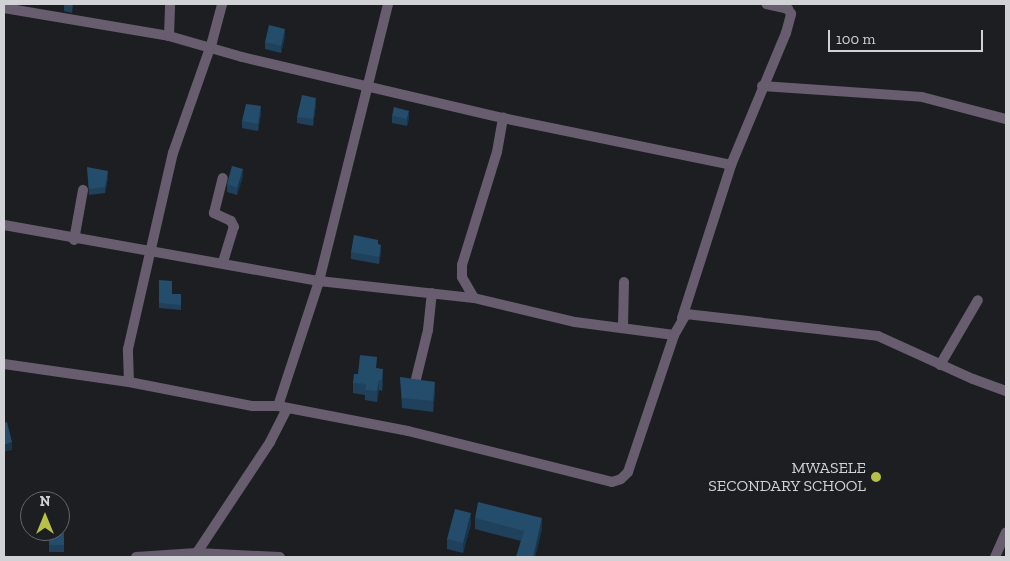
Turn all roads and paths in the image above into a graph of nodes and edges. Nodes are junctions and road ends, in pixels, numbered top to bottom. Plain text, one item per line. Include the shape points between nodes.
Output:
1 (170, 4) edge
2 (222, 4) edge
3 (388, 4) edge
4 (766, 4) edge
5 (4, 8) edge
6 (169, 36) junction
7 (210, 48) junction
8 (366, 85) junction
9 (762, 86) junction
10 (503, 118) junction
11 (1006, 119) edge
12 (731, 165) junction
13 (223, 178) dead end
14 (83, 190) dead end
15 (4, 225) edge
16 (74, 240) junction
17 (149, 251) junction
18 (223, 262) junction
19 (320, 281) junction
20 (624, 282) dead end
21 (432, 293) junction
22 (474, 298) junction
23 (978, 300) dead end
24 (682, 318) junction
25 (623, 326) junction
26 (674, 335) junction
27 (4, 364) edge
28 (940, 364) junction
29 (129, 382) junction
30 (415, 383) edge
31 (1006, 391) edge
32 (282, 407) junction
33 (1006, 532) edge
34 (196, 555) edge
35 (136, 557) edge
36 (280, 557) edge
37 (995, 557) edge

1 - 6 street
2 - 7 street
3 - 8 street
4 - 9 street via 788,9 791,14
5 - 6 street
6 - 7 street
7 - 8 street
7 - 17 street via 175,145
8 - 10 street
8 - 19 street
9 - 11 street via 922,97
9 - 12 street
10 - 12 street
10 - 22 street via 497,152 462,264 462,277
12 - 24 street
13 - 18 street via 214,213 231,221 234,227
14 - 16 street
15 - 16 street
16 - 17 street
17 - 18 street
17 - 29 street via 127,357
18 - 19 street
19 - 21 street
19 - 32 street
20 - 25 street
21 - 22 street
21 - 30 street via 428,330
22 - 25 street via 575,322
23 - 28 street
24 - 26 street
24 - 28 street via 690,313 862,332 898,343
25 - 26 street
26 - 32 street via 640,444 628,472 618,481 598,480 466,444
27 - 29 street
28 - 31 street
29 - 32 street via 253,406
32 - 34 street via 270,442
33 - 37 street
34 - 35 street
34 - 36 street

